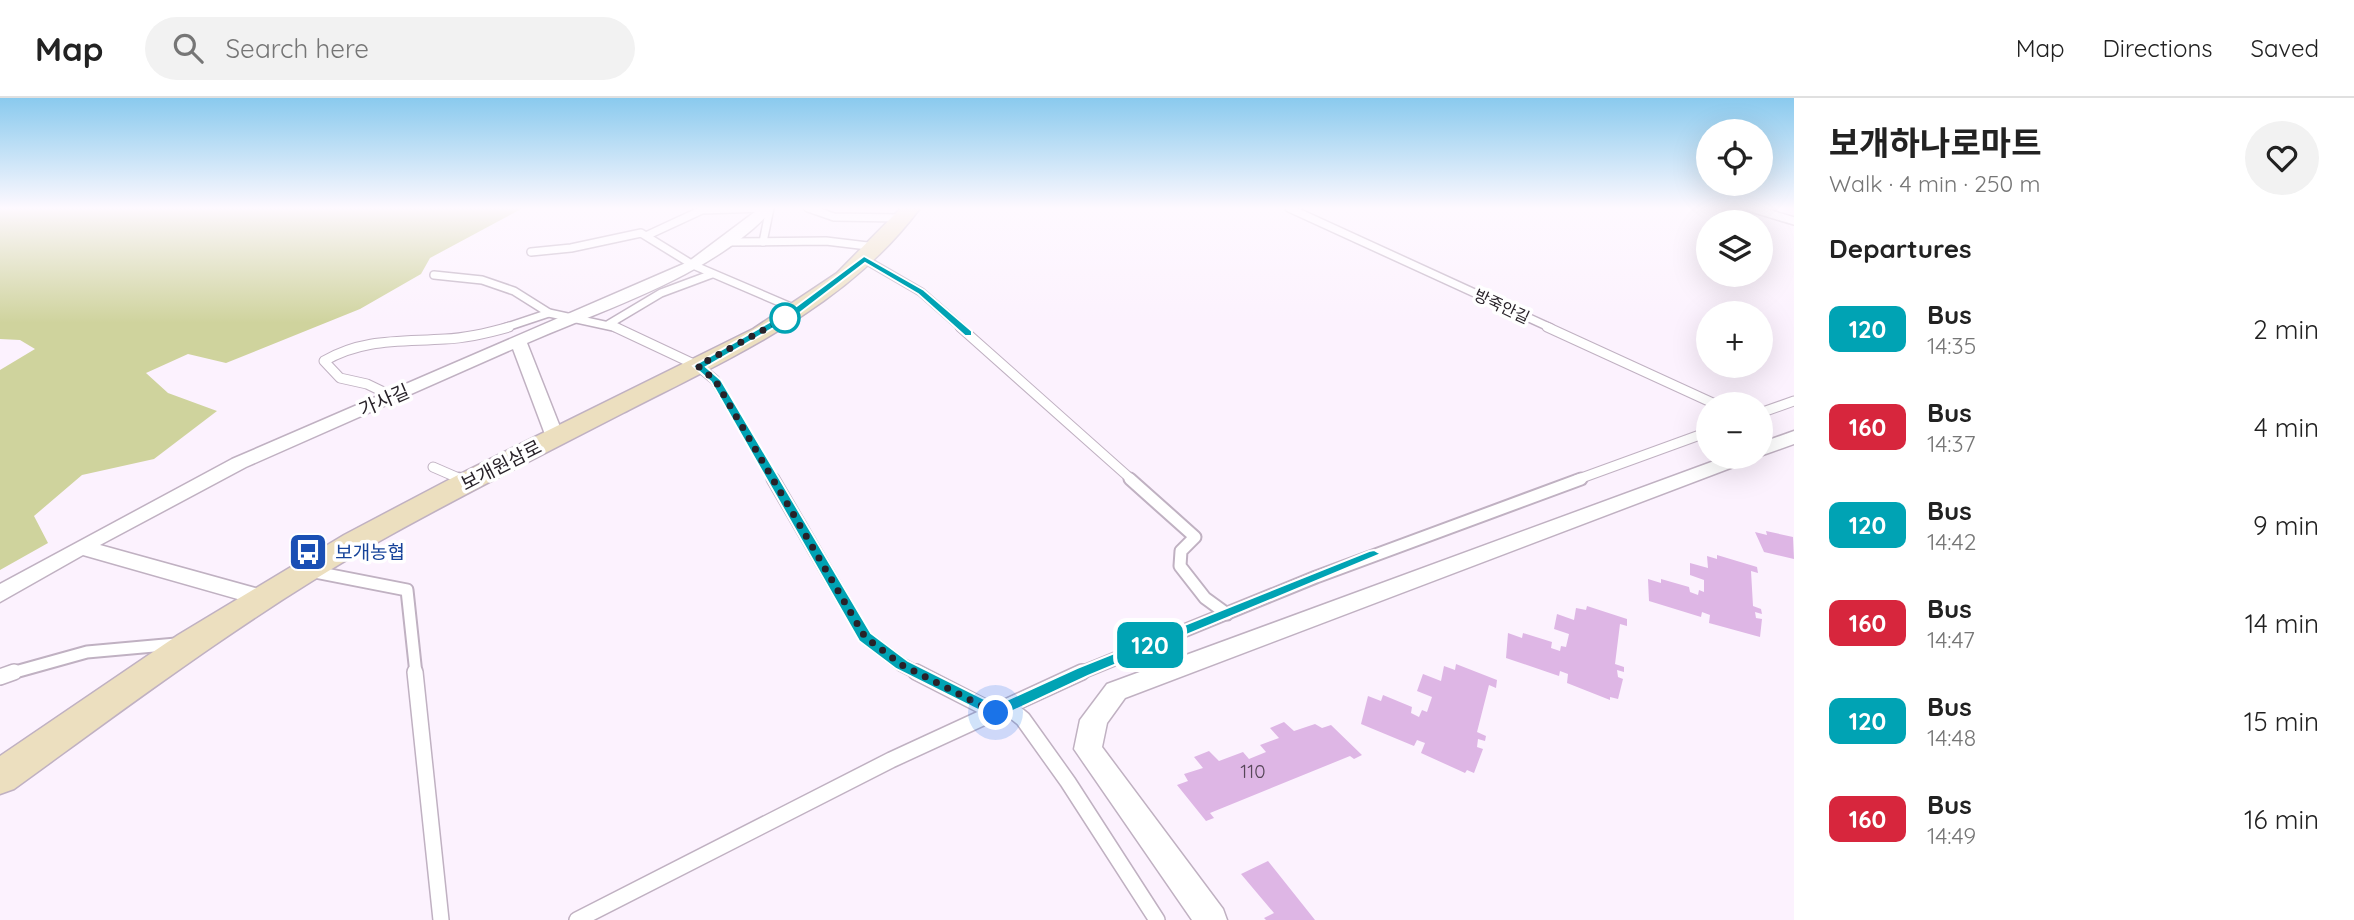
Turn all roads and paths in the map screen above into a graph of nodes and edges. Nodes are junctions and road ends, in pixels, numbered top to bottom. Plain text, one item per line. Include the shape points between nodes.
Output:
1 (578, 246) edge
2 (665, 246) edge
3 (721, 246) edge
4 (846, 246) edge
5 (876, 246) edge
6 (1372, 246) edge
7 (531, 252) dead end
8 (870, 253) junction
9 (693, 265) junction
10 (712, 274) junction
11 (434, 275) dead end
12 (798, 310) junction
13 (549, 313) junction
14 (569, 318) junction
15 (609, 324) junction
16 (518, 341) junction
17 (698, 366) junction
18 (1696, 395) edge
19 (394, 397) junction
20 (1794, 401) edge
21 (1773, 408) edge
22 (1696, 436) edge
23 (1794, 437) edge
24 (555, 438) junction
25 (1773, 445) edge
26 (433, 467) dead end
27 (1710, 469) edge
28 (466, 482) junction
29 (80, 547) junction
30 (307, 570) junction
31 (0, 594) edge
32 (262, 598) junction
33 (1227, 614) junction
34 (190, 644) junction
35 (0, 677) edge
36 (1002, 710) junction
37 (0, 777) edge
38 (441, 920) edge
39 (577, 920) edge
40 (1157, 920) edge
41 (1210, 920) edge

1 - 7 lane
2 - 9 lane
3 - 9 street, 가사길
4 - 8 lane
5 - 8 main road, 보개원삼로
6 - 18 lane, 방죽안길
8 - 12 main road, 보개원삼로
8 - 33 lane via 968,333 1195,537 1181,551 1180,566 1205,598
9 - 10 lane
9 - 14 street, 가사길
10 - 12 lane
10 - 15 lane via 661,293
11 - 13 lane via 496,284
12 - 17 main road, 보개원삼로
13 - 14 lane
13 - 19 lane via 465,337 365,343 337,351 324,361 340,378 368,384
14 - 15 lane
14 - 16 street, 가사길
15 - 17 lane
16 - 19 street, 가사길
16 - 24 street
17 - 24 main road, 보개원삼로
17 - 36 lane via 715,380 865,637 902,665
19 - 29 street, 가사길 via 239,463
20 - 21 lane
22 - 33 lane via 1374,554
23 - 25 street
24 - 28 main road, 보개원삼로
26 - 28 lane
27 - 41 street via 1116,691 1094,720 1088,749
28 - 30 main road, 보개원삼로
29 - 31 street, 가사길
29 - 32 street
30 - 32 main road, 보개원삼로
30 - 38 lane via 407,590
32 - 34 main road, 보개원삼로
33 - 36 lane
34 - 35 lane via 141,643 94,649
34 - 37 main road, 보개원삼로
36 - 39 lane via 769,820
36 - 40 lane via 1023,719

